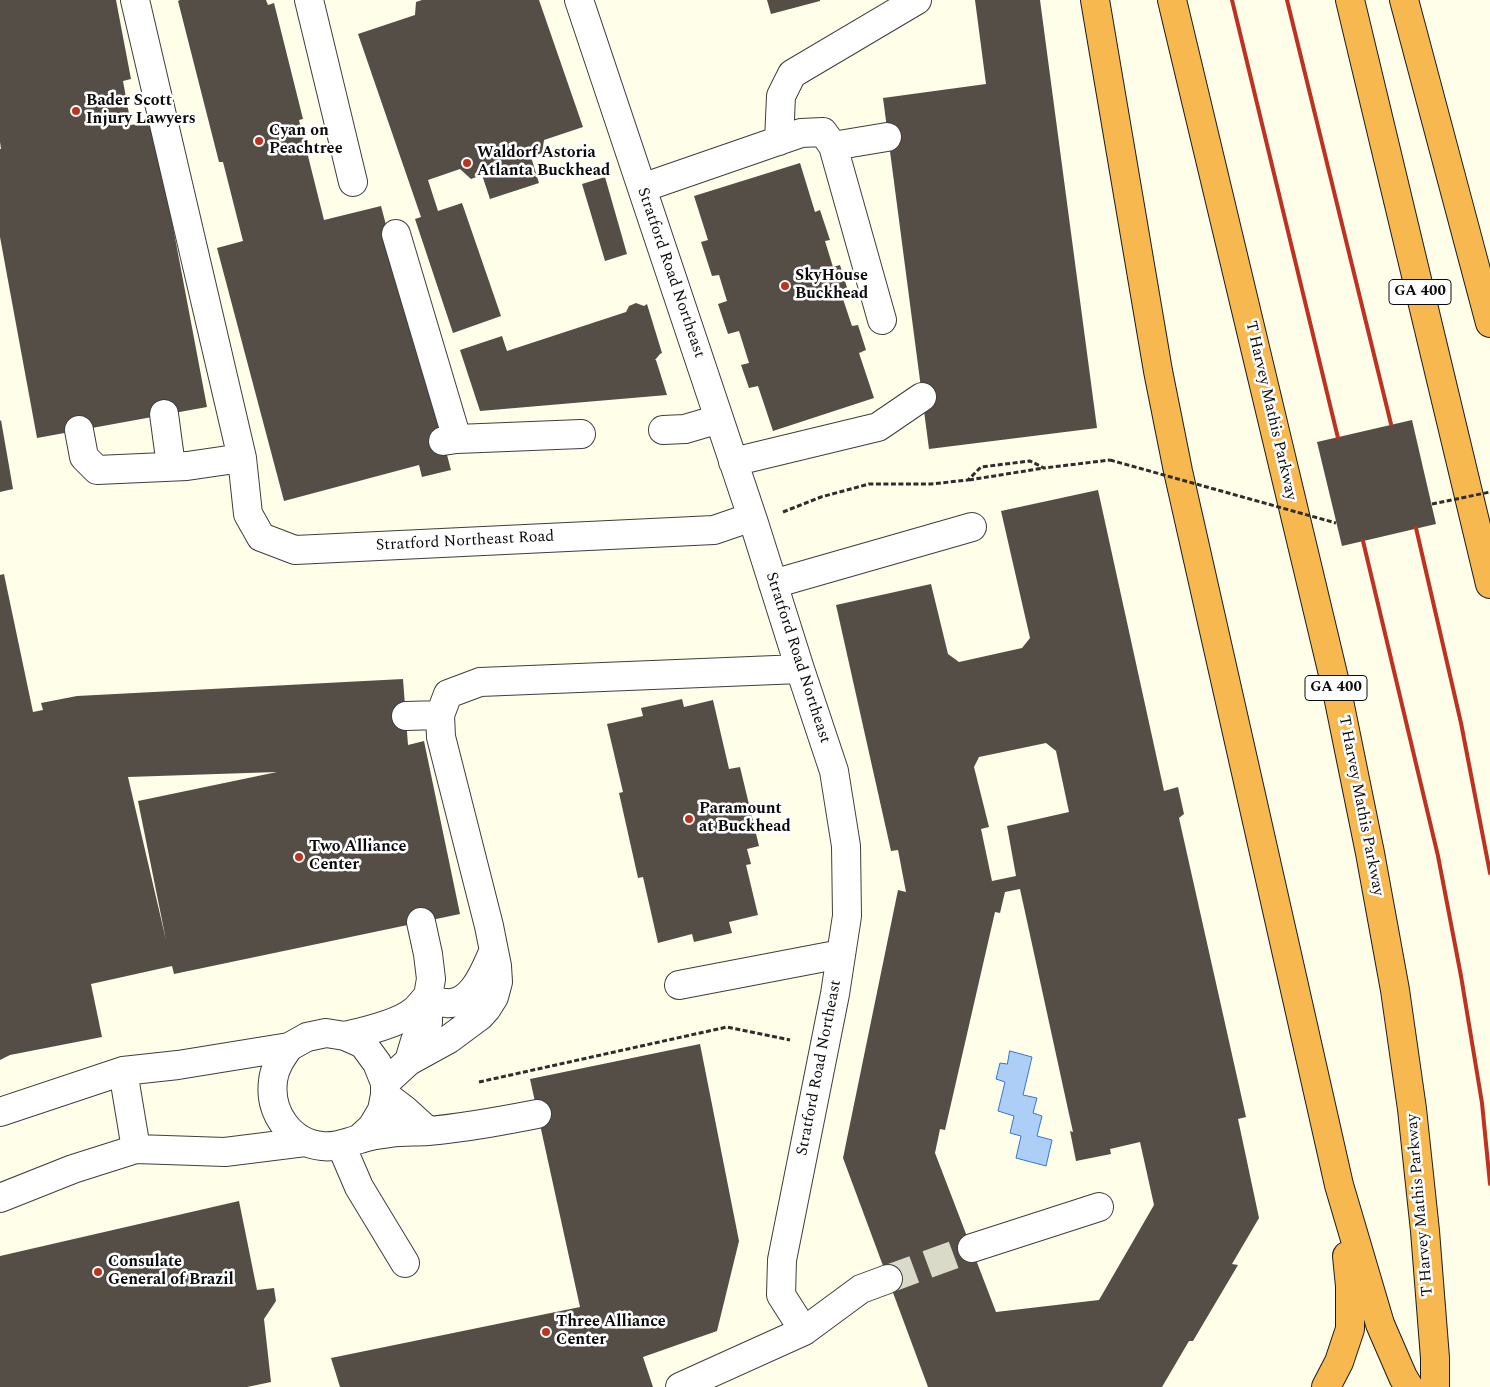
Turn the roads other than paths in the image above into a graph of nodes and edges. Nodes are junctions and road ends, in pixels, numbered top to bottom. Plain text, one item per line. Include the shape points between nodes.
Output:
1 (135, 0) edge
2 (309, 0) edge
3 (579, 0) edge
4 (917, 0) edge
5 (1095, 0) edge
6 (1172, 0) edge
7 (1350, 0) edge
8 (1404, 0) edge
9 (887, 137) dead end
10 (779, 141) junction
11 (833, 146) junction
12 (353, 182) dead end
13 (642, 188) junction
14 (396, 234) dead end
15 (882, 320) dead end
16 (1490, 323) edge
17 (922, 396) dead end
18 (164, 414) dead end
19 (719, 418) junction
20 (79, 430) dead end
21 (663, 430) dead end
22 (581, 434) dead end
23 (242, 458) junction
24 (733, 462) junction
25 (171, 466) junction
26 (752, 517) junction
27 (972, 527) dead end
28 (773, 584) junction
29 (1490, 584) edge
30 (800, 669) junction
31 (440, 715) junction
32 (406, 716) dead end
33 (422, 922) dead end
34 (494, 950) junction
35 (841, 954) junction
36 (679, 985) dead end
37 (428, 996) junction
38 (346, 1036) junction
39 (289, 1046) junction
40 (409, 1061) junction
41 (123, 1071) junction
42 (385, 1089) junction
43 (0, 1112) edge
44 (537, 1114) dead end
45 (428, 1131) junction
46 (305, 1142) junction
47 (350, 1142) junction
48 (136, 1149) junction
49 (1339, 1184) junction
50 (0, 1198) edge
51 (1099, 1207) dead end
52 (972, 1248) tunnel mouth
53 (406, 1264) dead end
54 (888, 1279) tunnel mouth
55 (804, 1331) junction
56 (680, 1387) edge
57 (1326, 1387) edge
58 (1409, 1387) edge
59 (1435, 1387) edge

1 - 23 street, Stratford Northeast Road
2 - 12 street
3 - 13 street, Stratford Road Northeast
4 - 10 street via 792,74 781,96
5 - 49 highway via 1178,471
6 - 59 highway, T Harvey Mathis Parkway / GA 400 via 1334,681 1396,990 1425,1231
7 - 29 highway, GA 400
8 - 16 highway
9 - 11 street
10 - 11 street via 801,133 823,132
10 - 13 street
11 - 15 street
13 - 19 street, Stratford Road Northeast
14 - 22 street via 447,429
17 - 24 street via 878,427
18 - 25 street
19 - 21 street via 685,429
19 - 24 street, Stratford Road Northeast
20 - 25 street via 84,457 97,470
23 - 25 street
23 - 26 street, Stratford Northeast Road via 248,514 261,537 295,550 714,530
24 - 26 street, Stratford Road Northeast
26 - 28 street, Stratford Road Northeast
27 - 28 street
28 - 30 street, Stratford Road Northeast
30 - 31 street via 480,682 448,694
30 - 35 street, Stratford Road Northeast via 834,771 846,846 847,916
31 - 32 street
31 - 34 street via 441,737
33 - 37 street via 431,979
34 - 37 street via 484,975 466,997 446,1003
34 - 40 street via 498,982 487,1008 448,1039
35 - 36 street
35 - 55 street, Stratford Road Northeast via 782,1260 782,1296
37 - 38 street via 412,1013 368,1031
37 - 40 street via 428,1024 415,1041
38 - 39 street via 326,1033 307,1037
38 - 42 street via 363,1044 378,1063
39 - 41 street
39 - 46 street via 273,1080 272,1099 278,1116 289,1131
40 - 42 street
41 - 43 street
41 - 48 street
42 - 45 street
42 - 47 street via 382,1110 372,1127
44 - 45 street
45 - 47 street via 390,1133
46 - 47 street via 323,1146
46 - 48 street via 225,1152
47 - 53 street via 359,1187
48 - 50 street via 73,1169
49 - 57 highway via 1350,1286 1350,1329
49 - 58 highway via 1380,1324
51 - 52 street
54 - 55 street via 861,1289
55 - 56 street

